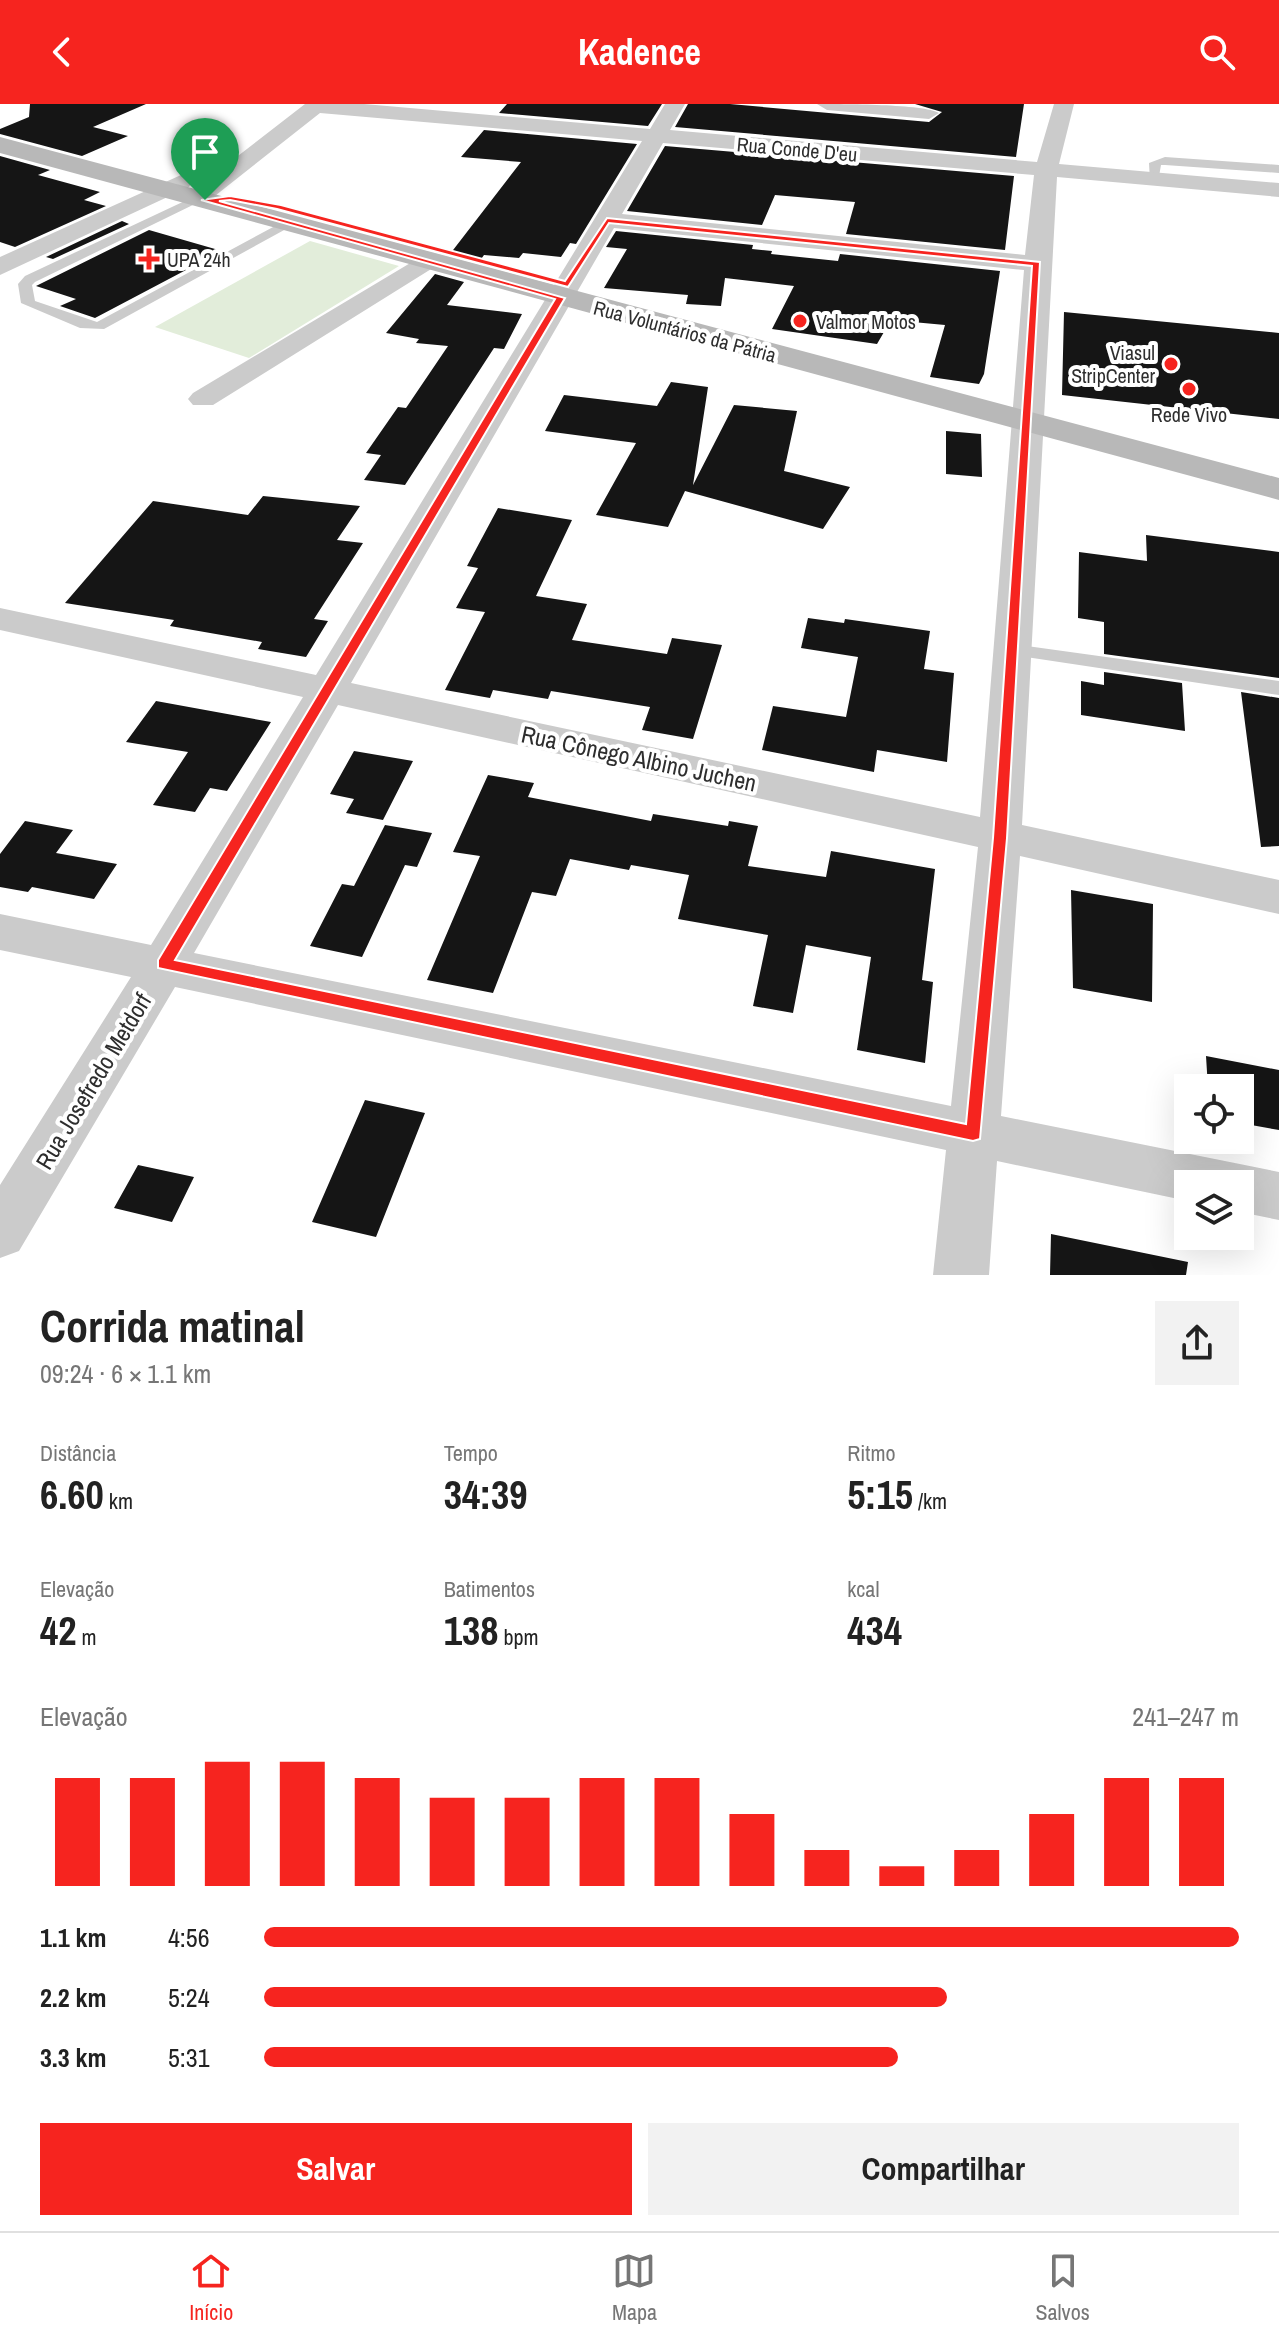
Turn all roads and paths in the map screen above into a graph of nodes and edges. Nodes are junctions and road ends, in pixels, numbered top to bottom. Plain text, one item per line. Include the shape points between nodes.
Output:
1 (675, 104) edge
2 (827, 104) edge
3 (1064, 104) edge
4 (929, 113) dead end
5 (0, 134) edge
6 (657, 136) junction
7 (0, 145) edge
8 (1279, 169) edge
9 (1046, 170) junction
10 (1154, 179) junction
11 (1279, 190) edge
12 (192, 193) junction
13 (279, 218) junction
14 (607, 220) junction
15 (368, 238) junction
16 (427, 261) junction
17 (1037, 264) junction
18 (0, 267) edge
19 (564, 291) junction
20 (203, 399) dead end
21 (1029, 414) junction
22 (1278, 480) edge
23 (0, 619) edge
24 (1013, 650) junction
25 (1279, 688) edge
26 (327, 689) junction
27 (1000, 838) junction
28 (1279, 897) edge
29 (0, 932) edge
30 (164, 964) junction
31 (973, 1133) junction
32 (1174, 1174) edge
33 (1254, 1191) edge
34 (1279, 1196) edge
35 (0, 1233) edge
36 (961, 1275) edge

1 - 6 street, Rua Josefredo Metdorf
2 - 4 street
3 - 9 street
5 - 12 main road, Rua Voluntários da Pátria
6 - 9 street, Rua Conde D'eu
6 - 12 street, Rua Conde D'eu via 315,106
6 - 14 street, Rua Josefredo Metdorf
7 - 12 main road, Rua Voluntários da Pátria
8 - 10 lane via 1165,161 1155,163
9 - 10 street, Rua Conde D'eu
9 - 17 street
10 - 11 street, Rua Conde D'eu
12 - 13 main road, Rua Voluntários da Pátria
12 - 13 lane via 30,279 25,284 28,303 99,326
12 - 15 main road, Rua Voluntários da Pátria
12 - 18 street
13 - 15 main road, Rua Voluntários da Pátria
14 - 17 street
14 - 19 street, Rua Josefredo Metdorf
15 - 16 main road, Rua Voluntários da Pátria
15 - 19 main road, Rua Voluntários da Pátria
16 - 19 main road, Rua Voluntários da Pátria
16 - 20 street
17 - 21 street
19 - 21 main road, Rua Voluntários da Pátria
19 - 26 street, Rua Josefredo Metdorf
21 - 22 main road, Rua Voluntários da Pátria
21 - 24 street
23 - 26 street, Rua Cônego Albino Juchen
24 - 25 lane
24 - 27 street
26 - 27 street, Rua Cônego Albino Juchen
26 - 30 street, Rua Josefredo Metdorf
27 - 28 street, Rua Cônego Albino Juchen
27 - 31 street
29 - 30 street
30 - 31 street
30 - 35 street, Rua Josefredo Metdorf
31 - 32 street
31 - 36 street
33 - 34 street

